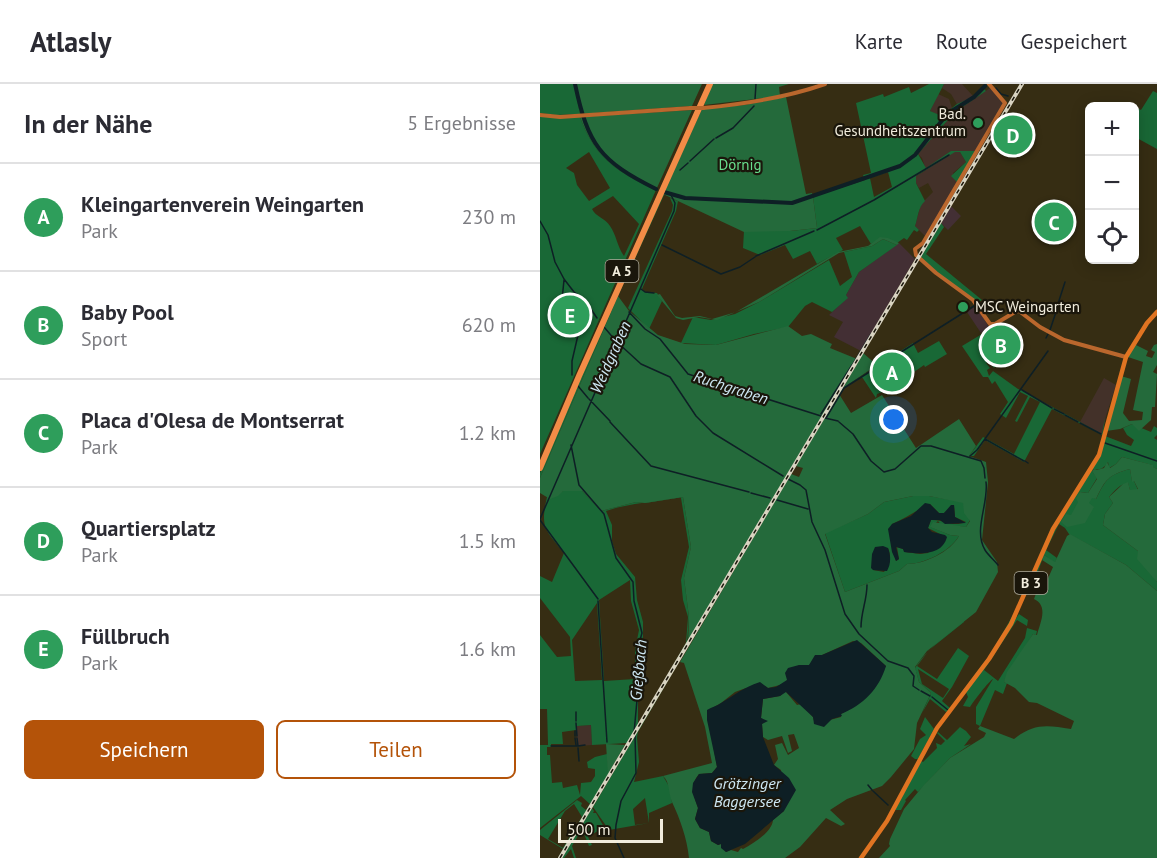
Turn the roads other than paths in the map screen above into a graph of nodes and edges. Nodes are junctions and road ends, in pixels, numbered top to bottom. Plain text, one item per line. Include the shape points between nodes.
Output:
1 (708, 84) edge
2 (825, 84) edge
3 (990, 86) edge
4 (540, 115) edge
5 (1157, 312) edge
6 (1126, 357) junction
7 (540, 459) edge
8 (540, 468) edge
9 (861, 858) edge

1 - 7 highway, A 5
1 - 8 highway, A 5
2 - 4 main road, bridge via 765,101 703,108
3 - 6 main road via 1006,101 923,243 915,249 916,256 973,300 992,324 1017,311 1065,340
5 - 6 main road, B 3
6 - 9 main road, B 3 via 1100,450 1053,530 1023,602 1005,634 932,736 887,821

